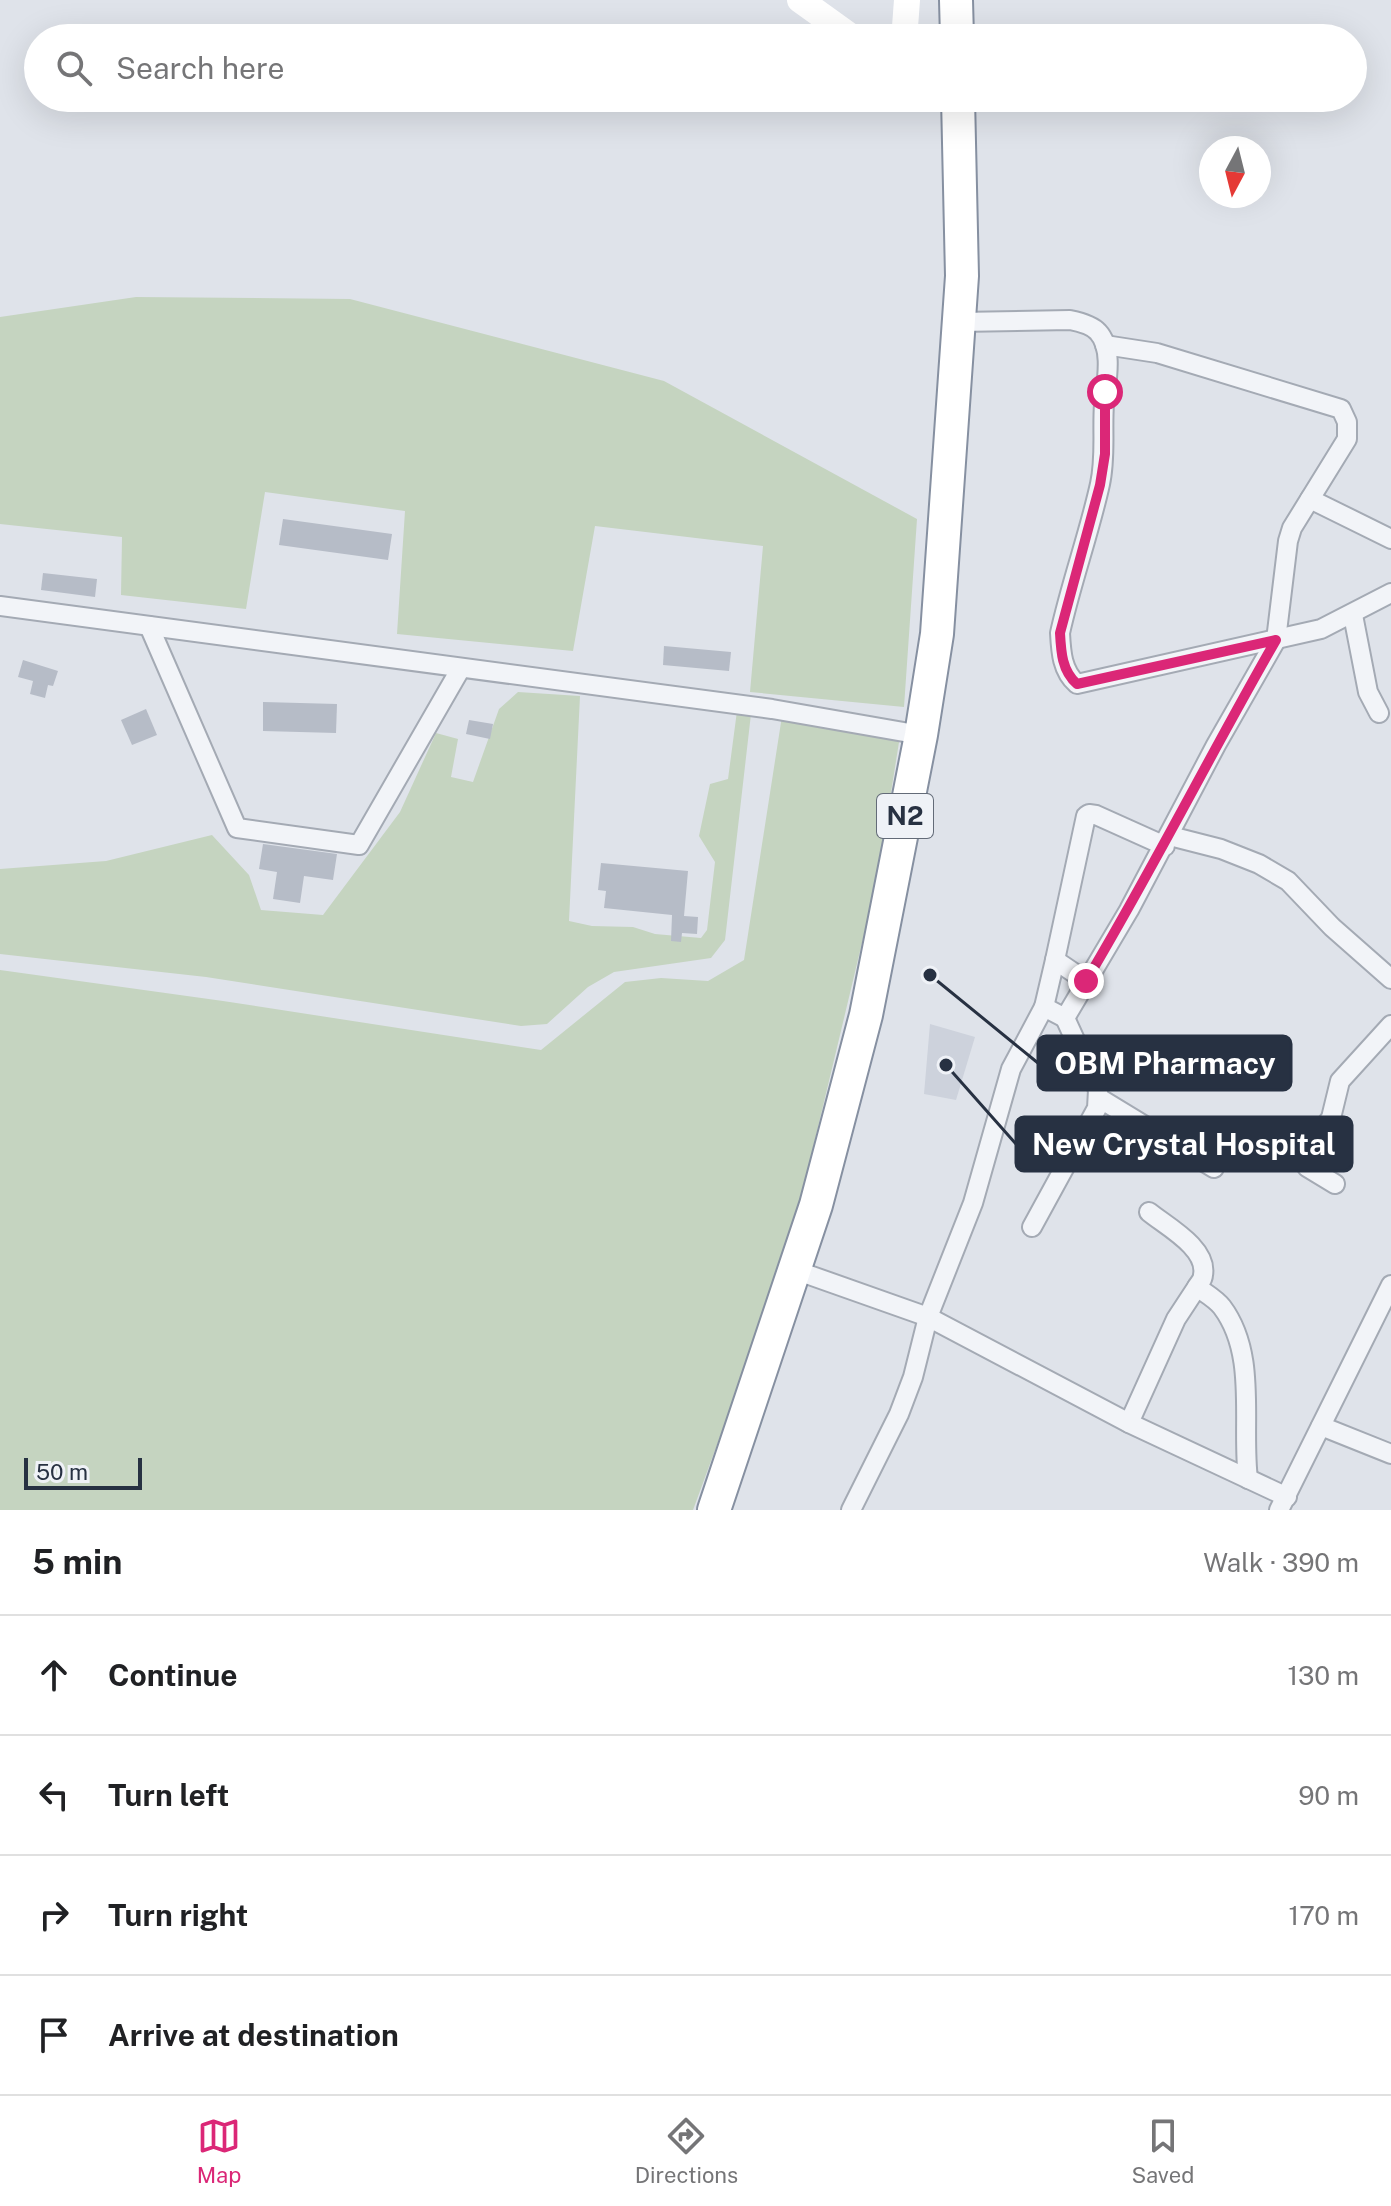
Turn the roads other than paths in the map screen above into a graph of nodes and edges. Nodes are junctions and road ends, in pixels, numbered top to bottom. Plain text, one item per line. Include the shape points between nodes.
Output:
1 (800, 0) edge
2 (907, 0) edge
3 (956, 0) edge
4 (833, 24) edge
5 (905, 24) edge
6 (957, 24) edge
7 (958, 112) edge
8 (959, 322) junction
9 (1105, 345) junction
10 (1310, 499) junction
11 (1391, 539) edge
12 (1391, 593) edge
13 (0, 606) edge
14 (1353, 615) junction
15 (149, 626) junction
16 (1276, 640) junction
17 (461, 668) junction
18 (1379, 713) dead end
19 (921, 735) junction
20 (1167, 841) junction
21 (1055, 960) junction
22 (1391, 979) edge
23 (1086, 981) junction
24 (1044, 1007) junction
25 (1065, 1018) junction
26 (1391, 1025) edge
27 (1099, 1098) junction
28 (1214, 1168) dead end
29 (1335, 1184) dead end
30 (1149, 1212) dead end
31 (1032, 1227) dead end
32 (795, 1270) junction
33 (1391, 1285) edge
34 (1197, 1287) junction
35 (928, 1317) junction
36 (1129, 1423) junction
37 (1321, 1426) junction
38 (1391, 1454) edge
39 (1248, 1479) junction
40 (1283, 1504) edge
41 (714, 1510) edge
42 (851, 1510) edge

1 - 4 street
2 - 5 street
3 - 6 highway
7 - 8 highway, N2
8 - 9 street via 1070,320 1098,332
8 - 19 highway, N2 via 937,634
9 - 10 street via 1157,353 1341,409 1347,439
9 - 16 street via 1105,454 1060,633 1061,656 1073,681
10 - 11 street
10 - 16 street via 1288,541
12 - 14 street
13 - 15 street
14 - 16 street
14 - 18 street via 1368,692
15 - 17 street
15 - 17 street via 237,828 359,845
16 - 20 street
17 - 19 street via 772,709
19 - 32 highway, N2 via 866,1015
20 - 21 street via 1086,816
20 - 22 street via 1221,849 1288,881
20 - 23 street
21 - 23 street
21 - 24 street
23 - 25 street
24 - 25 street
24 - 35 street via 1011,1069 973,1203
25 - 27 street
26 - 29 street via 1340,1081 1331,1118 1303,1153 1307,1167
27 - 28 street
27 - 31 street
30 - 34 street via 1193,1247 1204,1275
32 - 35 street
32 - 41 highway, N2
33 - 37 street
34 - 36 street via 1176,1319
34 - 39 street via 1221,1305 1243,1349
35 - 36 street
35 - 42 street via 899,1414
36 - 39 street
37 - 38 street
37 - 40 street
39 - 40 street

